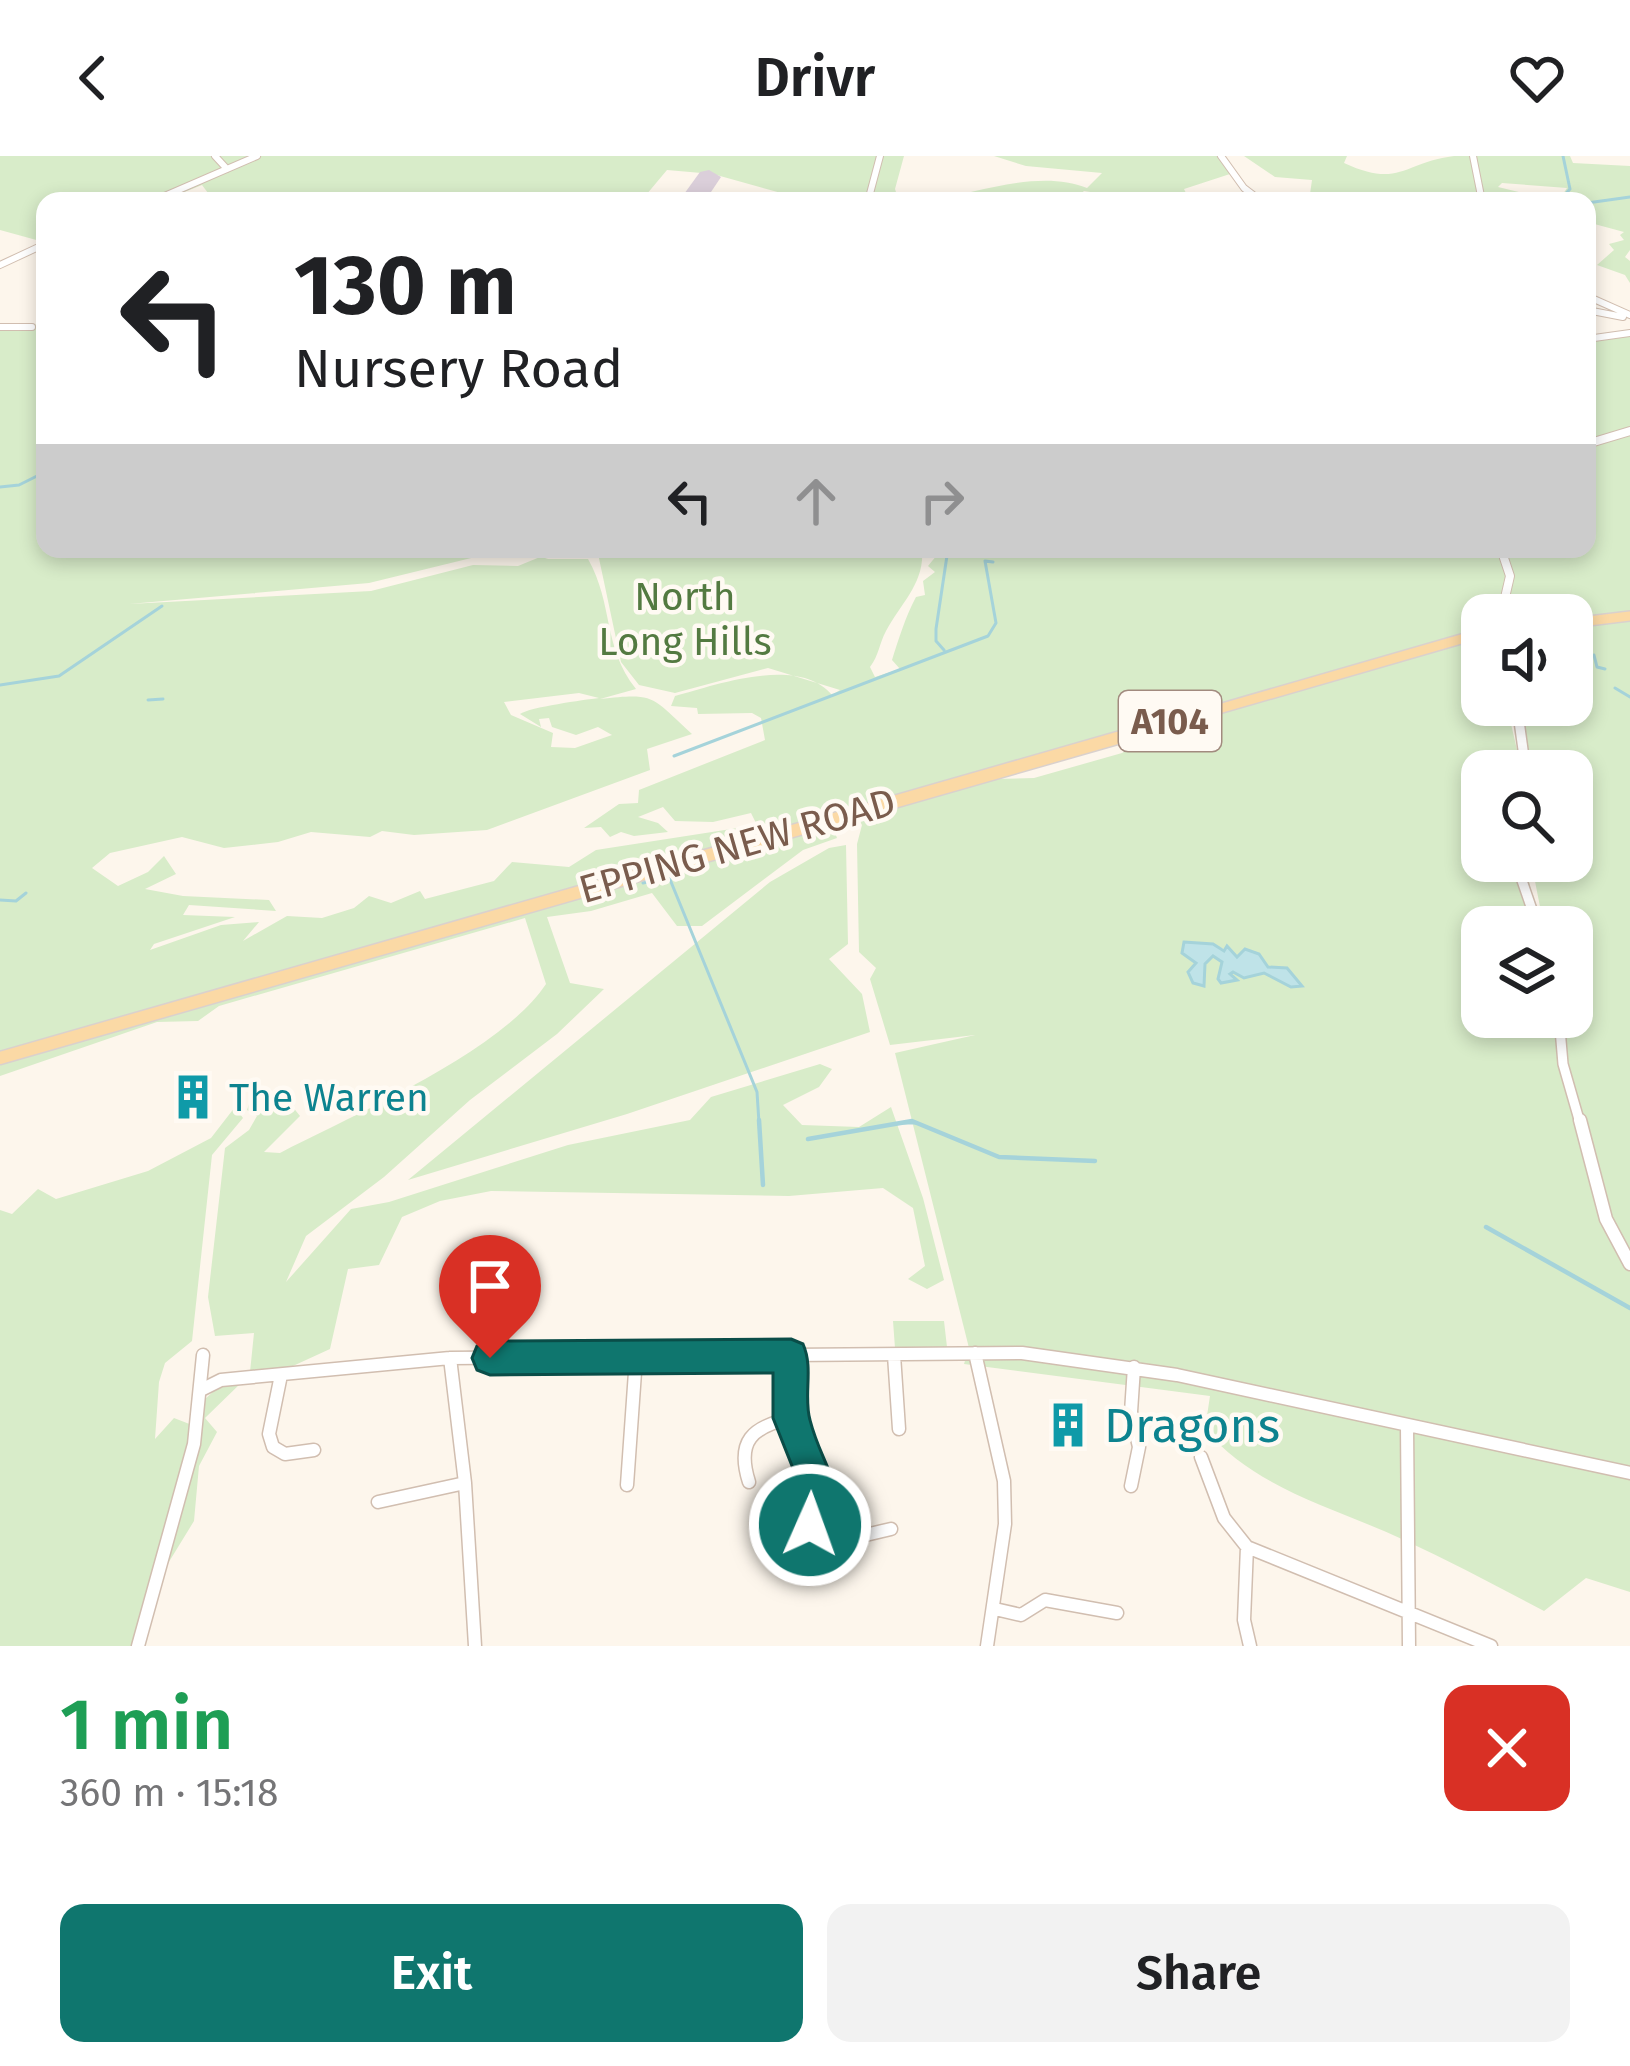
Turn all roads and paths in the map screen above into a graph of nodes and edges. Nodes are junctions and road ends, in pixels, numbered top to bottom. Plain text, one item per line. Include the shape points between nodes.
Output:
1 (257, 156) edge
2 (880, 156) edge
3 (1221, 156) edge
4 (1472, 156) edge
5 (218, 160) edge
6 (227, 169) junction
7 (174, 192) edge
8 (870, 192) edge
9 (1249, 192) edge
10 (1480, 192) edge
11 (36, 248) edge
12 (0, 265) edge
13 (1596, 300) edge
14 (1596, 311) edge
15 (1630, 317) edge
16 (0, 327) edge
17 (32, 327) dead end
18 (1630, 333) edge
19 (1596, 338) edge
20 (1630, 431) edge
21 (1596, 441) edge
22 (1504, 558) edge
23 (1506, 594) edge
24 (1630, 616) edge
25 (1593, 620) edge
26 (1461, 641) edge
27 (1561, 1038) edge
28 (0, 1058) edge
29 (1630, 1264) edge
30 (975, 1353) junction
31 (894, 1354) junction
32 (203, 1355) dead end
33 (791, 1356) junction
34 (450, 1358) junction
35 (636, 1358) junction
36 (1134, 1367) junction
37 (281, 1375) junction
38 (201, 1390) junction
39 (791, 1418) junction
40 (1407, 1426) junction
41 (899, 1429) dead end
42 (314, 1450) dead end
43 (1201, 1457) dead end
44 (1630, 1473) edge
45 (749, 1482) dead end
46 (465, 1484) junction
47 (627, 1485) dead end
48 (1132, 1486) dead end
49 (378, 1502) dead end
50 (810, 1525) junction
51 (891, 1529) dead end
52 (836, 1541) junction
53 (1247, 1547) junction
54 (995, 1609) junction
55 (1406, 1612) junction
56 (1118, 1613) dead end
57 (138, 1646) edge
58 (475, 1646) edge
59 (988, 1646) edge
60 (1250, 1646) edge
61 (1409, 1646) edge
62 (1491, 1646) edge

1 - 6 street
2 - 8 street
3 - 9 street
4 - 10 street
5 - 6 street
6 - 7 street
11 - 12 street
13 - 15 street
14 - 15 street
16 - 17 street
18 - 19 street
20 - 21 street
22 - 23 street
24 - 25 main road
26 - 28 main road, EPPING NEW ROAD / A104
27 - 29 street via 1602,1217
30 - 31 street
30 - 36 street
30 - 54 street via 1004,1481
31 - 33 street
31 - 41 street
32 - 38 street
33 - 35 street
33 - 39 street
34 - 35 street
34 - 37 street
34 - 46 street
35 - 47 street
36 - 40 street
36 - 48 street via 1139,1448
37 - 38 street
37 - 42 street via 273,1447 285,1454
38 - 57 street via 179,1511
39 - 45 street via 757,1425 746,1436 740,1458
39 - 50 street via 817,1481
40 - 44 street
40 - 55 street
43 - 53 street
46 - 49 street
46 - 58 street
50 - 52 street
50 - 52 street via 798,1547 800,1563 814,1564
51 - 52 street
53 - 55 street
53 - 60 street
54 - 56 street via 1022,1615 1045,1600
54 - 59 street
55 - 61 street
55 - 62 street

